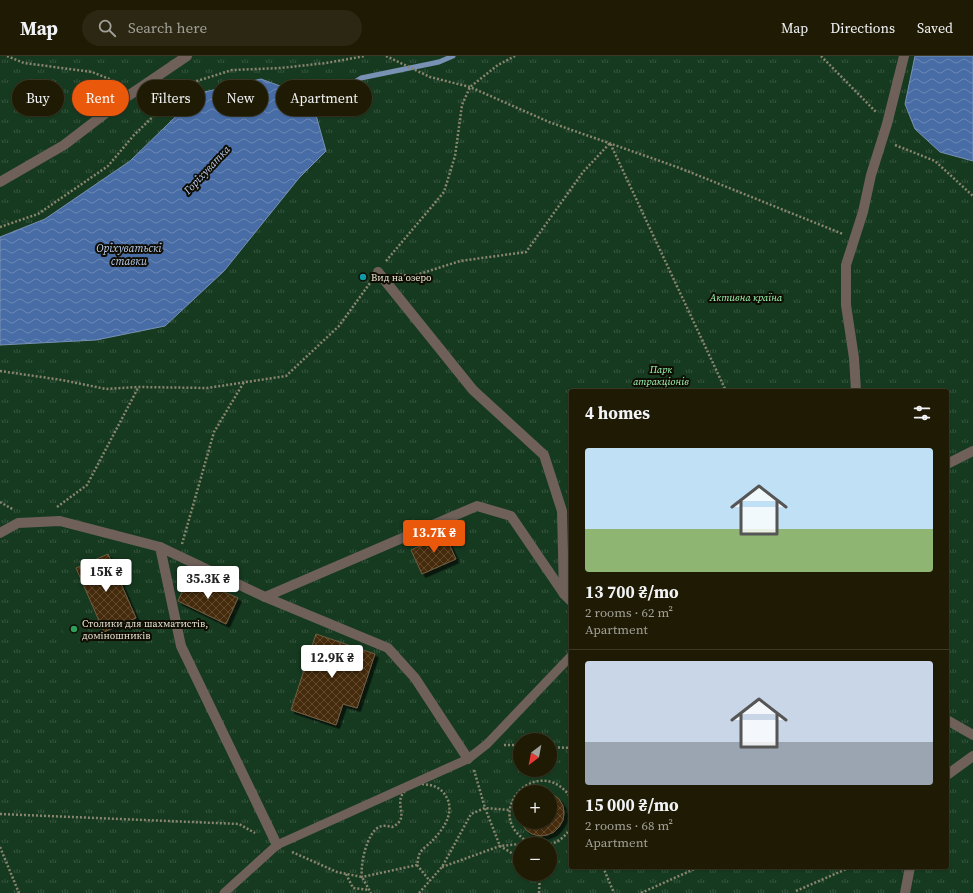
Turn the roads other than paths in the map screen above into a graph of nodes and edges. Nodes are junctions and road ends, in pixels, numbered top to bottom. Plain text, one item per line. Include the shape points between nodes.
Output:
1 (188, 56) edge
2 (904, 56) edge
3 (0, 182) edge
4 (378, 272) road end
5 (856, 389) edge
6 (973, 451) edge
7 (949, 463) edge
8 (0, 533) edge
9 (160, 547) junction
10 (265, 597) junction
11 (567, 597) edge
12 (569, 658) edge
13 (949, 721) edge
14 (973, 735) edge
15 (973, 756) edge
16 (468, 760) junction
17 (949, 774) edge
18 (277, 845) junction
19 (910, 869) edge
20 (224, 893) edge
21 (905, 893) edge

1 - 3 street via 64,144
2 - 5 street via 863,212 846,265 846,305
4 - 11 street via 474,390 544,455 562,511
6 - 7 street
8 - 9 street via 18,523 60,521
9 - 10 street
9 - 18 street via 181,646
10 - 11 street via 478,506 511,516
10 - 16 street via 388,648 415,678
12 - 16 lane via 488,744
13 - 14 street
15 - 17 street
16 - 18 lane
18 - 20 lane
19 - 21 street

